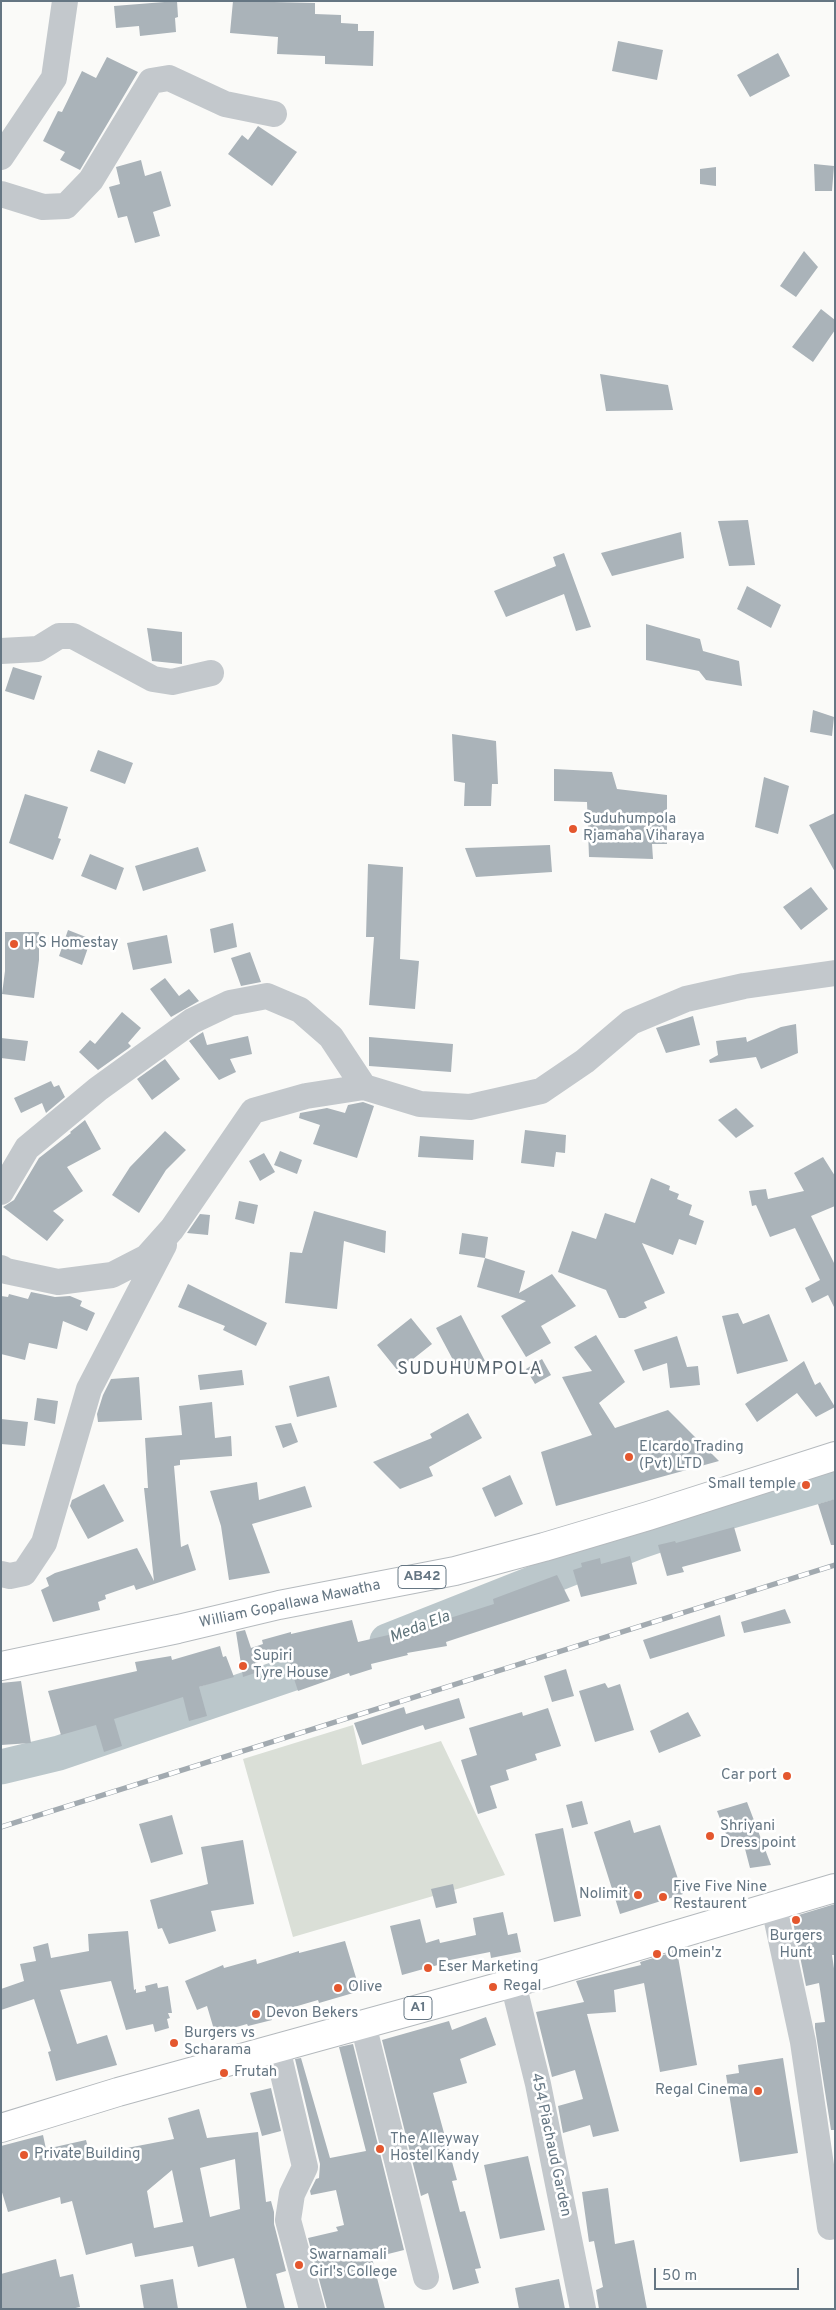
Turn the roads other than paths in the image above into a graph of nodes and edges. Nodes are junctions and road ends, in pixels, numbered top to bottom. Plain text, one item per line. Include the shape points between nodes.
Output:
1 (65, 1) edge
2 (274, 114) dead end
3 (1, 157) edge
4 (1, 194) edge
5 (1, 651) edge
6 (211, 673) dead end
7 (835, 973) edge
8 (364, 1087) junction
9 (1, 1192) edge
10 (172, 1229) junction
11 (1, 1268) edge
12 (835, 1456) edge
13 (1, 1574) edge
14 (1, 1666) edge
15 (835, 1888) edge
16 (774, 1907) junction
17 (513, 1983) junction
18 (363, 2024) junction
19 (277, 2048) junction
20 (1, 2128) edge
21 (830, 2227) dead end
22 (426, 2276) dead end
23 (312, 2309) edge
24 (583, 2309) edge

1 - 3 street via 54,78
2 - 4 street via 225,104 169,78 150,81 92,180 66,206 43,207
5 - 6 street via 38,649 59,636 73,636 153,679 172,682
7 - 8 street via 744,986 686,999 631,1022 585,1061 541,1091 470,1107 420,1104
8 - 9 street via 331,1036 300,1010 267,996 230,1003 192,1021 90,1095 27,1148
8 - 10 street via 306,1096 252,1111
10 - 11 street via 147,1257 112,1275 58,1282
10 - 13 street via 89,1388 44,1542 24,1573
12 - 14 main road, William Gopallawa Mawatha / AB42 via 648,1516 455,1571 279,1605
15 - 16 main road, A1
16 - 17 main road, A1
16 - 21 street via 803,2042
17 - 18 main road, A1
17 - 24 street, 454 Piachaud Garden via 538,2084
18 - 19 main road, A1
18 - 22 street
19 - 20 main road, A1
19 - 23 street via 305,2167 292,2194 288,2220

